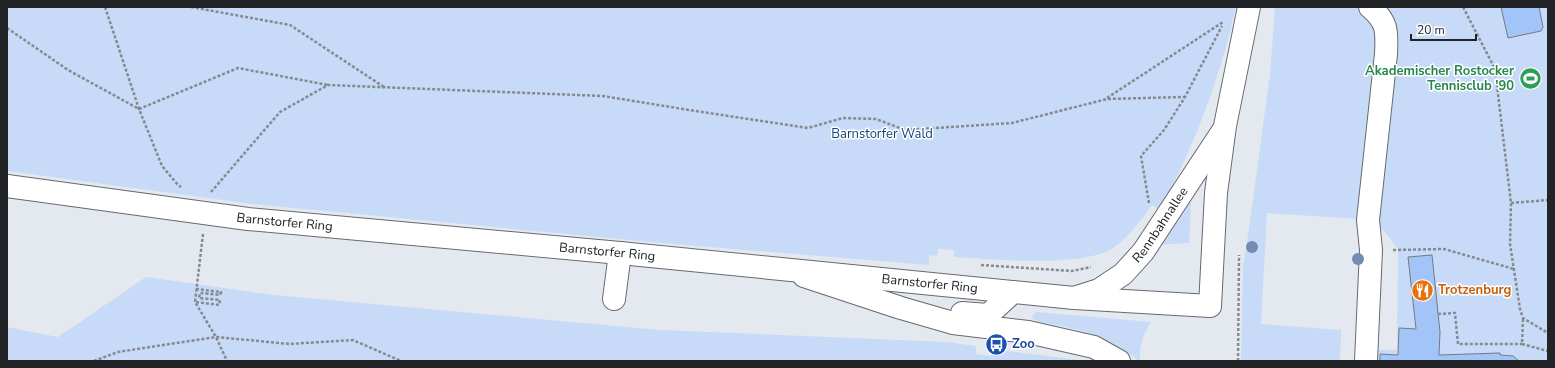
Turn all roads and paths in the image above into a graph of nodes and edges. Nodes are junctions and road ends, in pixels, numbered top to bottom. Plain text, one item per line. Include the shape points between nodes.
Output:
1 (105, 7) edge
2 (191, 7) edge
3 (1250, 7) edge
4 (1370, 7) edge
5 (1463, 7) edge
6 (1225, 15) dead end
7 (1223, 22) junction
8 (7, 28) edge
9 (328, 86) junction
10 (384, 87) junction
11 (1185, 97) junction
12 (1107, 98) junction
13 (139, 109) junction
14 (1225, 126) junction
15 (7, 186) edge
16 (184, 188) dead end
17 (1548, 200) edge
18 (1511, 203) junction
19 (1149, 205) dead end
20 (206, 213) junction
21 (1371, 250) junction
22 (620, 253) junction
23 (1239, 255) dead end
24 (976, 264) dead end
25 (1096, 265) dead end
26 (1514, 269) junction
27 (789, 271) junction
28 (196, 289) junction
29 (1013, 292) junction
30 (1074, 298) junction
31 (614, 299) dead end
32 (195, 302) junction
33 (1210, 306) joint
34 (901, 308) junction
35 (1438, 314) dead end
36 (1523, 318) junction
37 (1548, 333) edge
38 (216, 337) junction
39 (1522, 344) junction
40 (1548, 351) edge
41 (94, 361) edge
42 (227, 361) edge
43 (401, 361) edge
44 (1119, 361) edge
45 (1238, 361) edge
46 (1366, 361) edge

1 - 13 path
2 - 10 path via 290,25
3 - 14 main road, Rennbahnallee
4 - 21 main road via 1378,14 1387,31 1368,220
5 - 18 path via 1495,70
6 - 7 path
7 - 11 path
7 - 12 path
8 - 13 path via 68,70
9 - 10 path
9 - 13 path via 238,68
9 - 20 path via 280,112 207,197
10 - 12 path via 602,96 808,128 843,118 876,119 904,130 1012,123
11 - 12 path
11 - 19 path via 1164,130 1141,156
13 - 16 path via 162,166 178,185
14 - 30 main road, Rennbahnallee via 1143,252 1123,274 1099,290
14 - 33 main road, Rennbahnallee via 1216,192
15 - 20 main road, Barnstorfer Ring
17 - 18 path
18 - 26 path via 1510,244
20 - 22 main road, Barnstorfer Ring
20 - 28 path
21 - 26 path via 1444,249
21 - 46 main road
22 - 27 main road, Barnstorfer Ring
22 - 31 main road
23 - 45 path
24 - 25 path via 1072,271
26 - 36 path
27 - 29 main road, Barnstorfer Ring
27 - 34 main road
28 - 32 path
28 - 32 path via 221,292 220,295 200,293 199,298 220,300 219,305
29 - 30 main road, Barnstorfer Ring
29 - 34 main road via 988,315
30 - 33 main road, Barnstorfer Ring
32 - 38 path
34 - 44 main road via 953,323 1028,332 1094,347
35 - 39 path via 1455,313 1458,344
36 - 37 path
36 - 39 path
38 - 41 path via 118,352
38 - 42 path
38 - 43 path via 290,344 353,340
39 - 40 path

